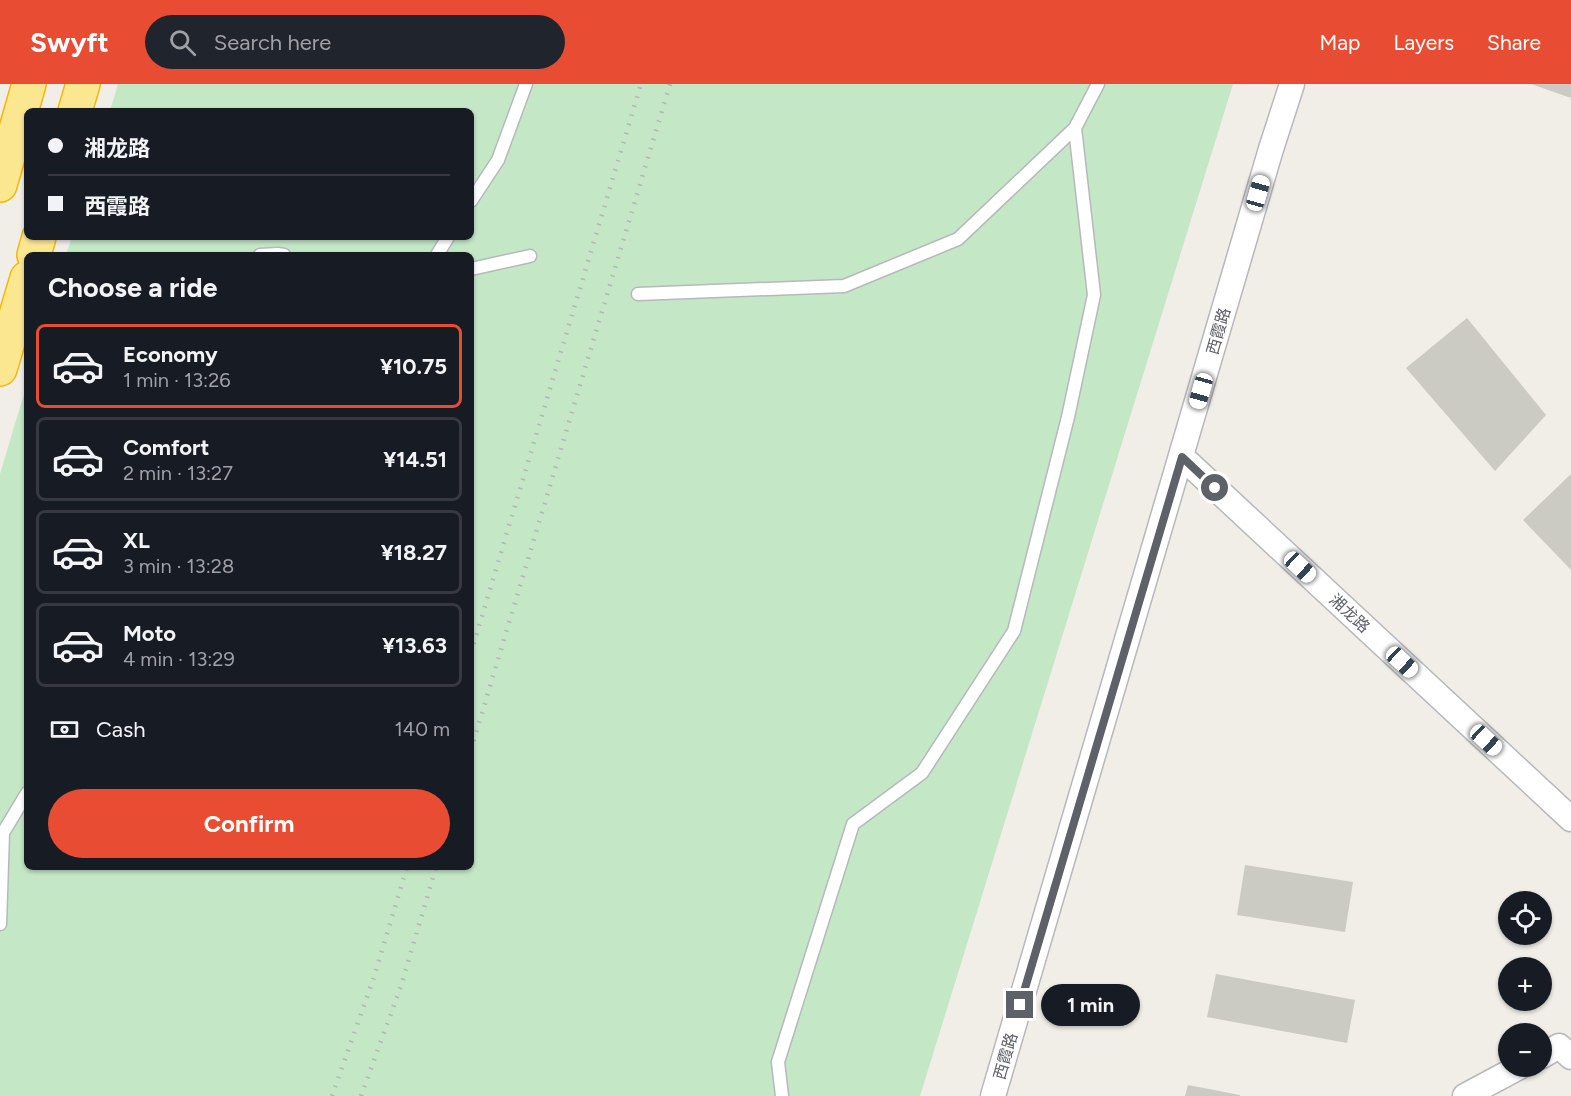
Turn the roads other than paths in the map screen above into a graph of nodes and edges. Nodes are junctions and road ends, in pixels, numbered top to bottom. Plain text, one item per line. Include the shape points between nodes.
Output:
1 (29, 84) edge
2 (83, 84) edge
3 (526, 84) edge
4 (1098, 84) edge
5 (1292, 84) edge
6 (76, 108) edge
7 (1075, 128) junction
8 (0, 186) edge
9 (474, 196) edge
10 (530, 256) dead end
11 (474, 267) edge
12 (24, 288) edge
13 (638, 294) dead end
14 (4, 356) edge
15 (0, 375) edge
16 (1182, 457) junction
17 (24, 799) edge
18 (1571, 819) edge
19 (0, 924) edge
20 (1552, 1050) edge
21 (1571, 1057) edge
22 (1500, 1077) edge
23 (782, 1096) edge
24 (993, 1096) edge
25 (1465, 1096) edge

1 - 8 highway
2 - 6 highway
3 - 9 lane via 498,160
4 - 7 lane
5 - 16 street, 西霞路
7 - 13 lane via 958,239 844,286
7 - 23 lane via 1094,296 1014,631 922,773 853,824 778,1062
10 - 11 lane
12 - 14 highway
14 - 15 highway
16 - 18 street, 湘龙路
16 - 24 street, 西霞路
17 - 19 lane via 3,833
20 - 21 street via 1559,1046
22 - 25 street

